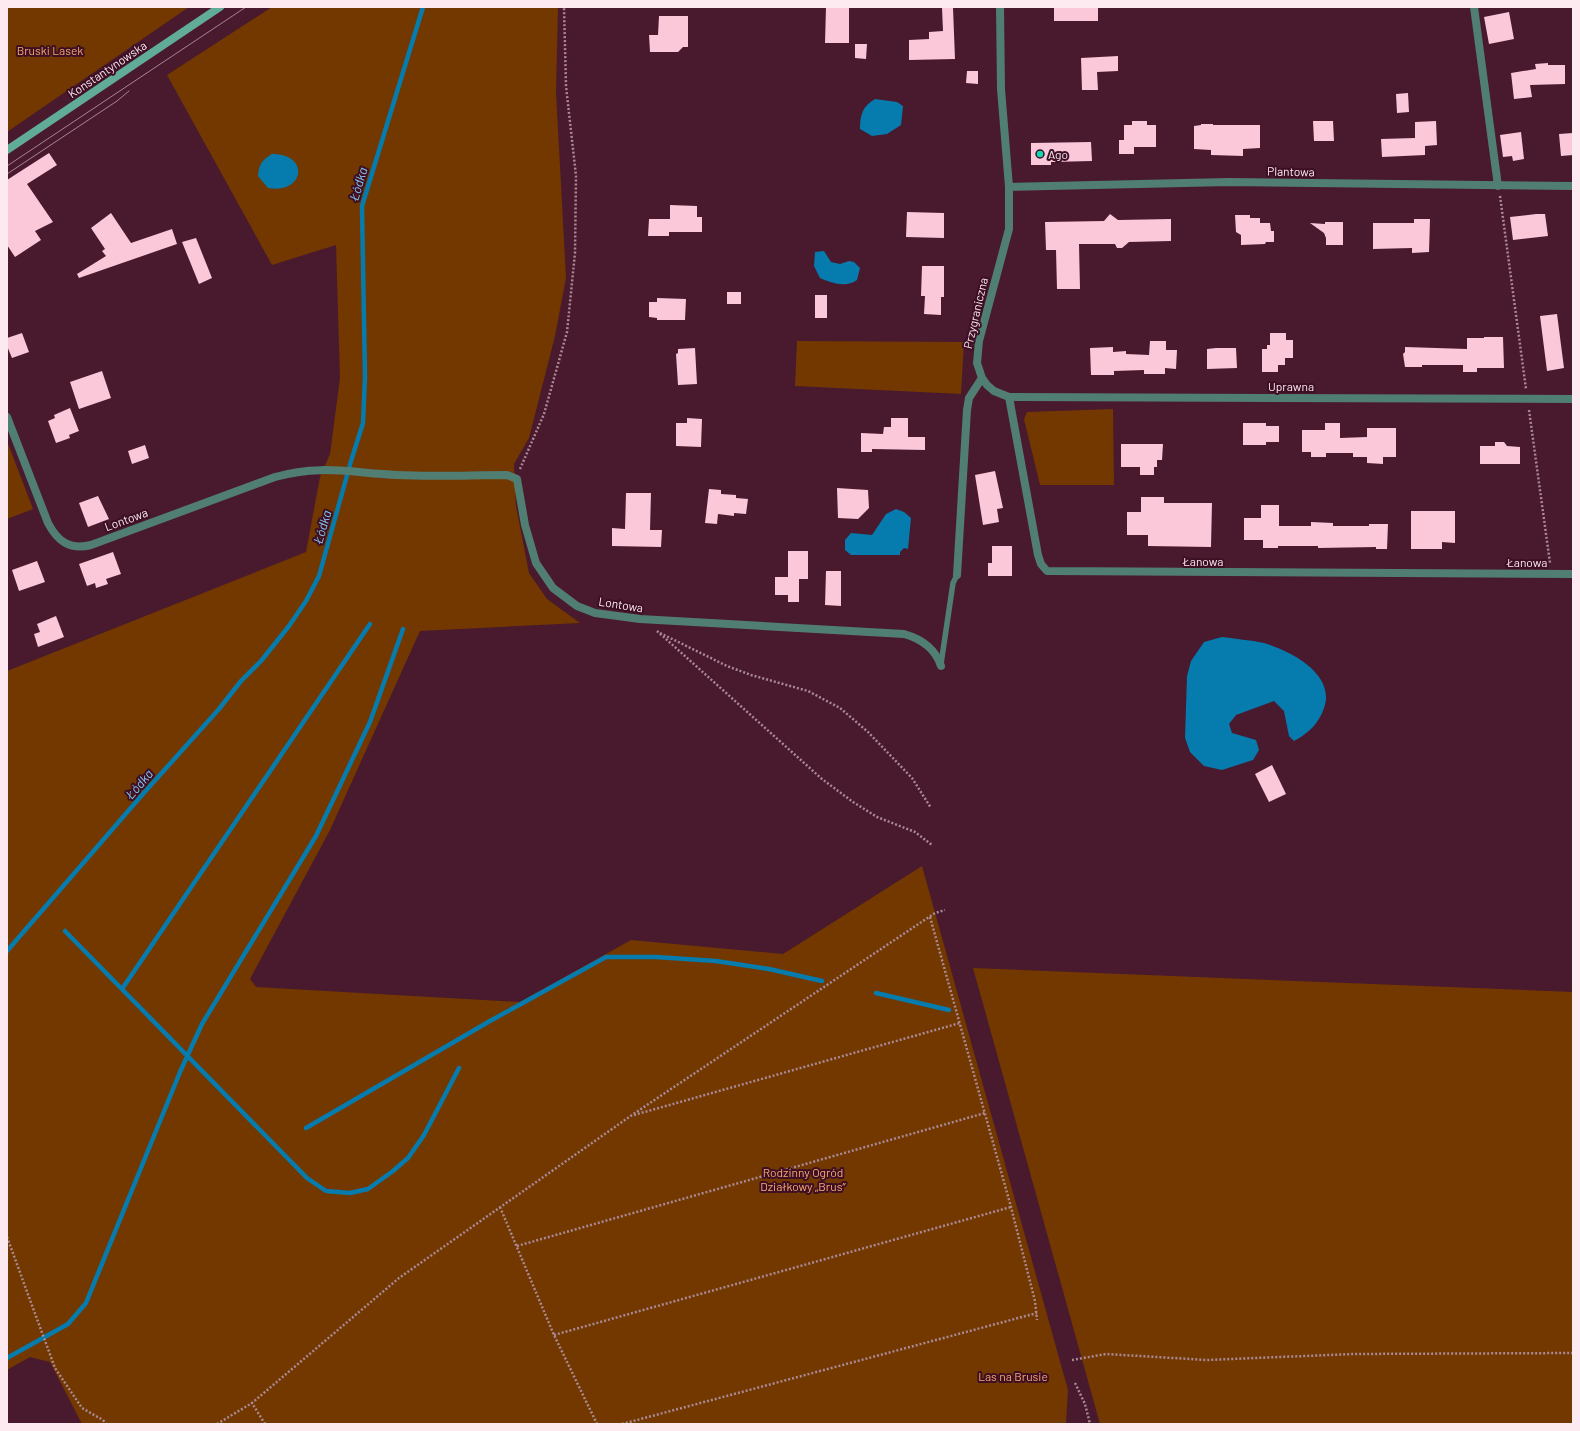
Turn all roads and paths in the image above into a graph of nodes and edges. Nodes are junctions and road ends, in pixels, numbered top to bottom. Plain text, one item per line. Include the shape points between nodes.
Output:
1 (220, 7) edge
2 (564, 7) edge
3 (1000, 7) edge
4 (1474, 7) edge
5 (7, 150) edge
6 (1498, 186) junction
7 (1573, 186) edge
8 (1009, 187) junction
9 (982, 378) junction
10 (1009, 397) junction
11 (1528, 399) junction
12 (1573, 399) edge
13 (7, 417) edge
14 (516, 479) junction
15 (957, 574) joint
16 (1551, 574) junction
17 (1573, 574) edge
18 (640, 620) junction
19 (658, 632) junction
20 (941, 666) joint
21 (931, 808) dead end
22 (932, 845) dead end
23 (945, 910) dead end
24 (930, 917) junction
25 (960, 1023) junction
26 (985, 1113) junction
27 (632, 1115) junction
28 (500, 1207) junction
29 (1011, 1207) junction
30 (7, 1237) edge
31 (517, 1246) junction
32 (1037, 1313) junction
33 (1037, 1320) dead end
34 (554, 1335) junction
35 (1573, 1353) edge
36 (1072, 1360) dead end
37 (1075, 1383) dead end
38 (252, 1403) junction
39 (106, 1424) edge
40 (217, 1424) edge
41 (265, 1424) edge
42 (597, 1424) edge
43 (622, 1424) edge
44 (1090, 1424) edge

1 - 5 main road, Konstantynowska
2 - 14 path via 566,86 576,176 575,253 567,332 544,414
3 - 8 street, Przygraniczna via 1001,89
4 - 6 street
6 - 7 street, Plantowa
6 - 8 street, Plantowa via 1230,182
6 - 11 path
8 - 9 street, Przygraniczna via 1009,229 979,341 977,363
9 - 10 street via 994,391
9 - 15 street via 969,398 966,410
10 - 11 street, Uprawna
10 - 16 street, Łanowa via 1038,555 1047,571
11 - 12 street, Uprawna
11 - 16 path
13 - 14 street, Lontowa via 52,531 62,542 78,547 91,545 275,477 304,470 329,469 397,475 507,475
14 - 18 street, Lontowa via 536,563 553,588 577,606 589,611
15 - 20 lane via 953,583
16 - 17 street, Łanowa
18 - 19 path
18 - 20 street, Lontowa via 904,634 929,646
19 - 21 path via 727,666 808,691 840,708 868,732 912,778
19 - 22 path via 822,779 853,802 877,816 915,832
23 - 24 path
24 - 25 path
24 - 27 path
25 - 26 path
25 - 27 path
26 - 29 path
26 - 31 path
27 - 28 path
28 - 31 path
28 - 38 path via 399,1278
29 - 32 path
29 - 34 path
30 - 39 path via 55,1368 82,1408
31 - 34 path
32 - 33 path
32 - 43 path
34 - 42 path
35 - 36 path via 1353,1354 1207,1360 1106,1354
37 - 44 path
38 - 40 path
38 - 41 path

